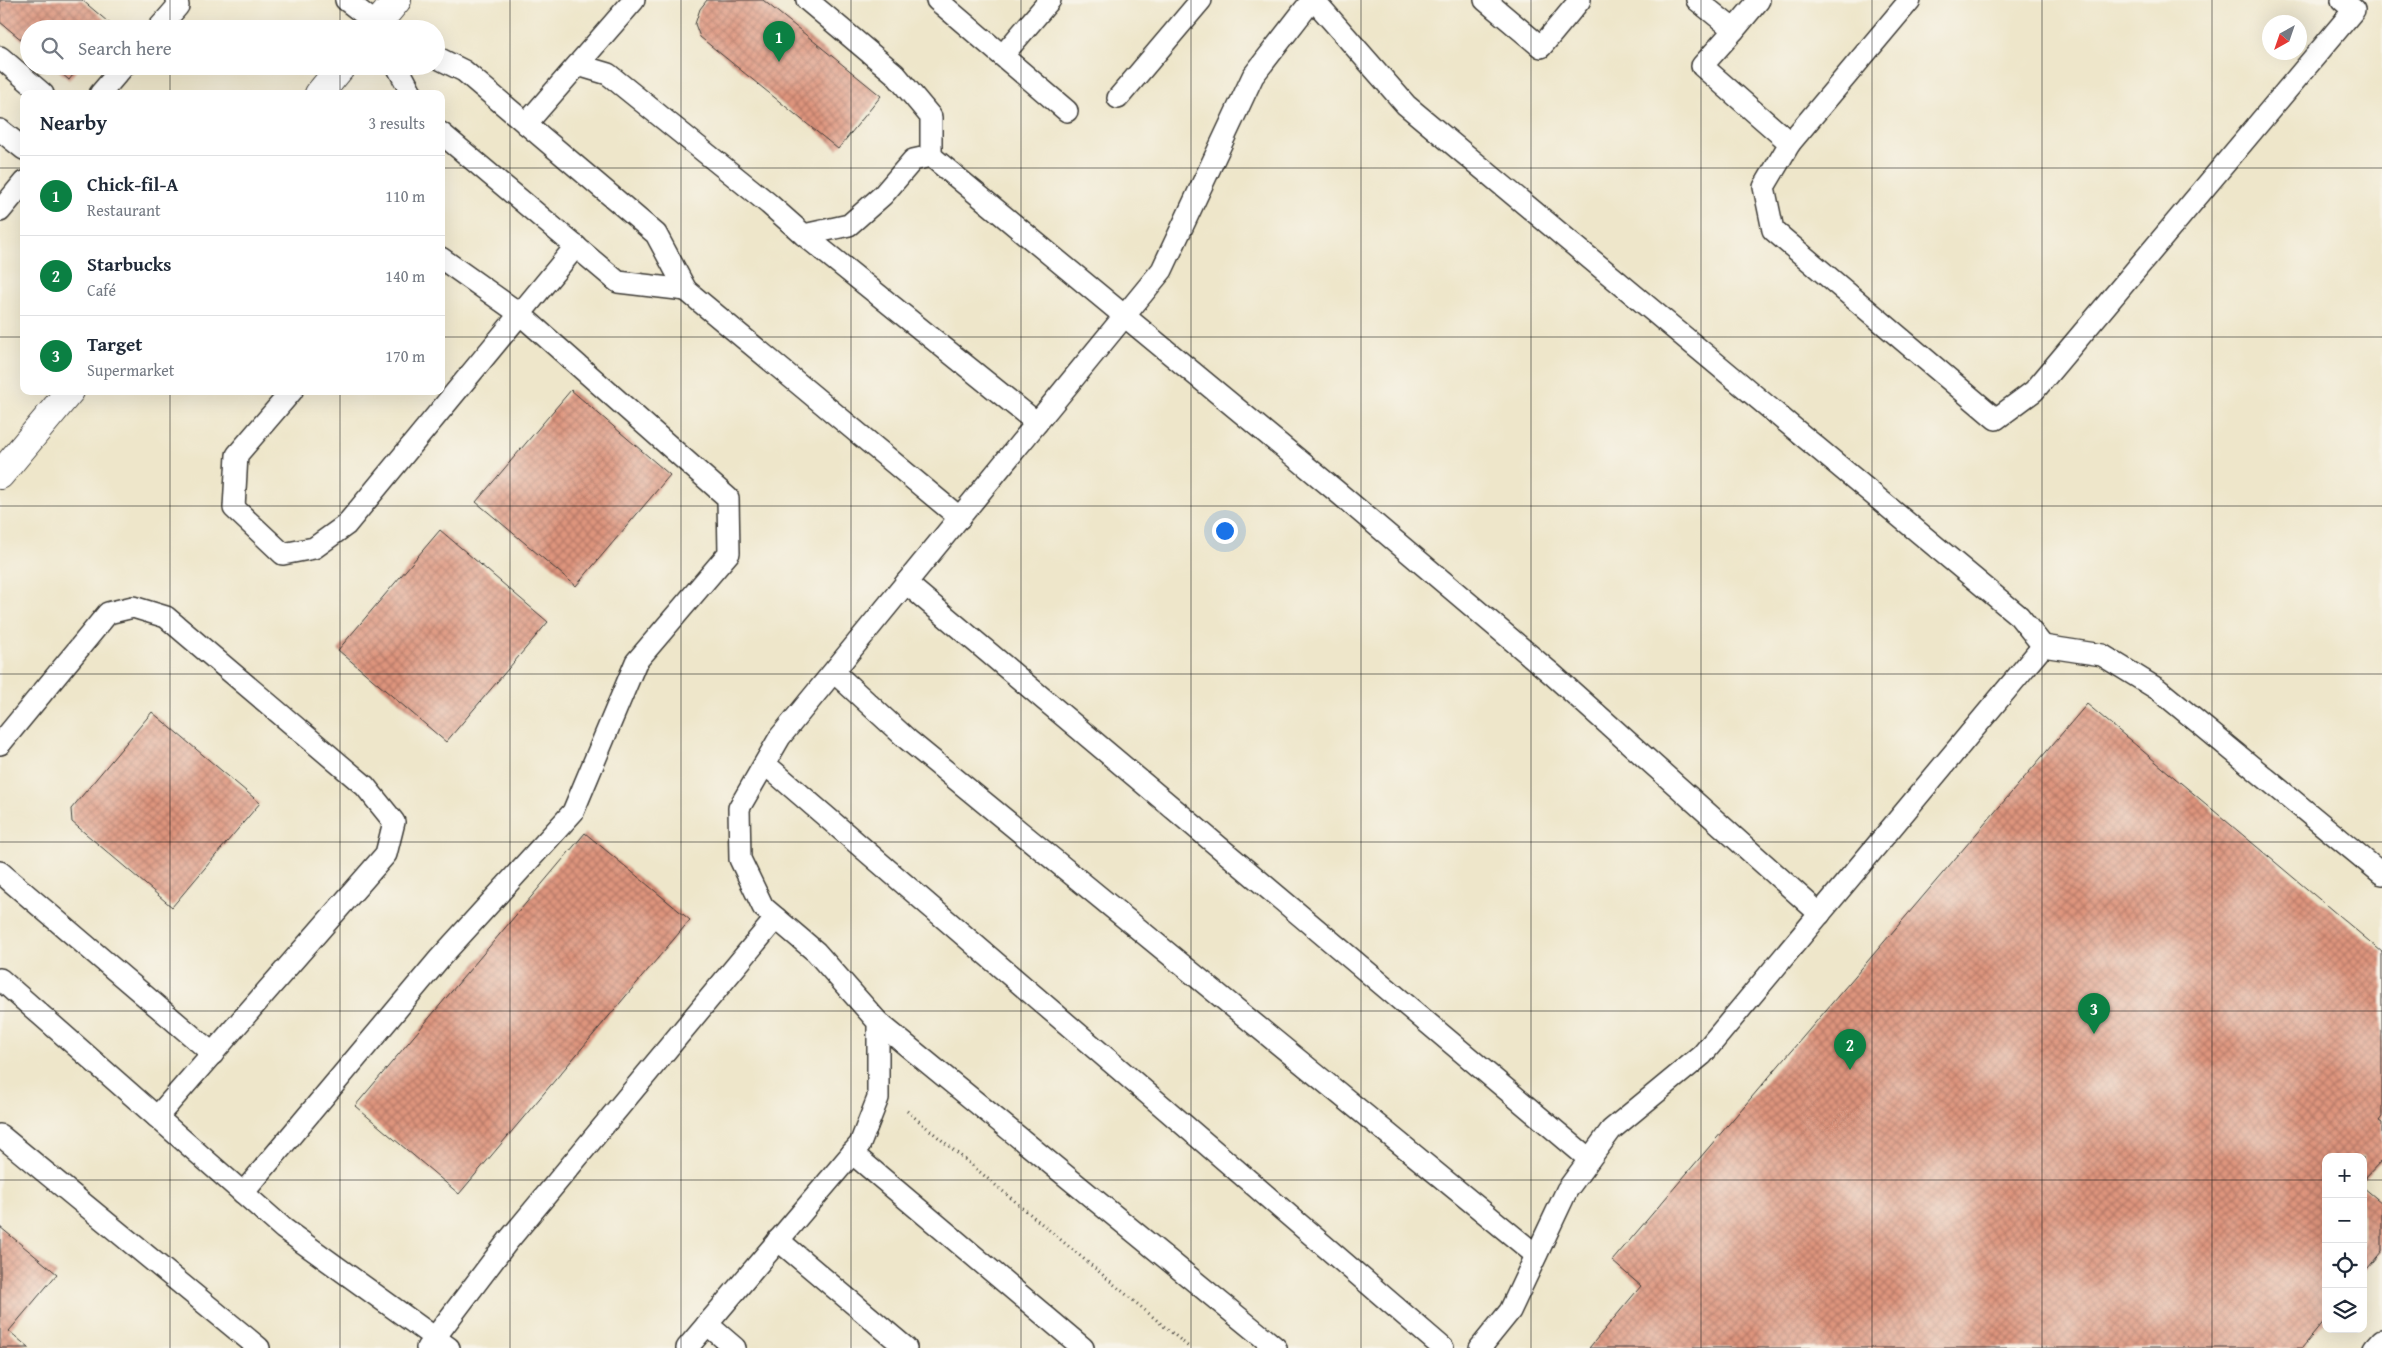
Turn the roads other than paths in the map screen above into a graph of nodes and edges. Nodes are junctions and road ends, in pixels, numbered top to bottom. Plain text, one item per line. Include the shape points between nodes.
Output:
1 (177, 0) edge
2 (346, 0) edge
3 (397, 0) edge
4 (634, 0) edge
5 (807, 0) edge
6 (937, 0) edge
7 (1050, 0) edge
8 (1201, 0) edge
9 (1313, 0) edge
10 (1485, 0) edge
11 (1580, 0) edge
12 (1697, 0) edge
13 (1759, 0) edge
14 (1910, 0) edge
15 (2342, 0) edge
16 (166, 20) edge
17 (369, 20) edge
18 (383, 20) edge
19 (1734, 30) junction
20 (1003, 54) junction
21 (0, 57) edge
22 (445, 61) edge
23 (578, 65) junction
24 (20, 74) edge
25 (21, 75) edge
26 (116, 75) edge
27 (335, 75) edge
28 (402, 75) edge
29 (38, 90) edge
30 (103, 90) edge
31 (322, 90) edge
32 (410, 90) edge
33 (1118, 98) dead end
34 (1067, 111) dead end
35 (526, 124) junction
36 (0, 130) edge
37 (445, 136) edge
38 (1790, 143) junction
39 (20, 146) edge
40 (932, 156) junction
41 (20, 187) edge
42 (0, 211) edge
43 (804, 235) junction
44 (576, 246) junction
45 (445, 261) edge
46 (686, 290) junction
47 (520, 314) junction
48 (1124, 317) junction
49 (67, 395) edge
50 (289, 395) edge
51 (1037, 423) junction
52 (0, 476) edge
53 (960, 518) junction
54 (906, 583) junction
55 (2043, 646) junction
56 (834, 672) junction
57 (0, 744) edge
58 (765, 764) junction
59 (0, 872) edge
60 (2382, 874) edge
61 (1820, 914) junction
62 (776, 918) junction
63 (0, 979) edge
64 (878, 1022) junction
65 (213, 1054) junction
66 (157, 1117) junction
67 (0, 1135) edge
68 (852, 1154) junction
69 (1589, 1160) junction
70 (243, 1192) junction
71 (778, 1240) junction
72 (1536, 1255) junction
73 (707, 1324) junction
74 (2382, 1340) edge
75 (437, 1345) edge
76 (259, 1348) edge
77 (686, 1348) edge
78 (735, 1348) edge
79 (906, 1348) edge
80 (1083, 1348) edge
81 (1276, 1348) edge
82 (1443, 1348) edge
83 (1480, 1348) edge
84 (2375, 1348) edge

1 - 16 lane via 178,6
2 - 17 lane
3 - 18 street
4 - 23 lane
5 - 40 lane via 895,74 931,117
6 - 20 lane
7 - 20 lane
8 - 33 lane
9 - 48 lane via 1253,76 1162,270
9 - 55 lane via 1406,105 2019,616
10 - 11 lane via 1541,47
12 - 19 lane
13 - 19 lane
14 - 38 lane
15 - 38 lane via 2354,10 2034,391 1996,419 1773,230 1764,187
19 - 38 lane via 1702,66
20 - 34 lane
21 - 24 lane
22 - 35 lane via 464,71
23 - 35 lane
23 - 43 lane via 608,74
25 - 29 lane
26 - 30 lane
27 - 31 street
28 - 32 lane
35 - 46 lane via 656,234
36 - 39 lane
37 - 44 lane
40 - 43 lane via 913,160 883,195 849,226
40 - 48 lane
41 - 42 lane
43 - 51 lane
44 - 46 lane via 618,282
44 - 47 lane
45 - 47 lane
46 - 53 lane
47 - 50 lane via 346,525 314,548 283,554 234,508 237,455
47 - 70 lane via 728,498 729,553 636,662 574,812 440,958
48 - 51 lane
48 - 61 lane via 1552,674
49 - 52 street
51 - 53 lane
53 - 54 lane
54 - 56 lane
54 - 69 lane
55 - 60 lane via 2102,655 2159,690
55 - 61 lane
56 - 58 lane via 780,737
56 - 72 lane via 908,740
57 - 65 lane via 108,613 133,607 166,617 364,786 394,822 386,854
58 - 62 lane via 739,808 740,860 764,907
58 - 82 lane
59 - 65 lane
61 - 69 lane via 1702,1056 1611,1130
62 - 64 lane via 816,952
62 - 75 lane via 508,1241
63 - 66 lane
64 - 68 lane via 876,1103 860,1144
64 - 81 lane
65 - 66 lane
66 - 70 lane
67 - 76 lane
68 - 71 lane
68 - 80 lane
69 - 72 lane via 1566,1190
70 - 75 lane via 284,1229
71 - 73 lane
71 - 79 lane
72 - 83 lane via 1510,1312
73 - 77 lane
73 - 78 lane
74 - 84 lane

